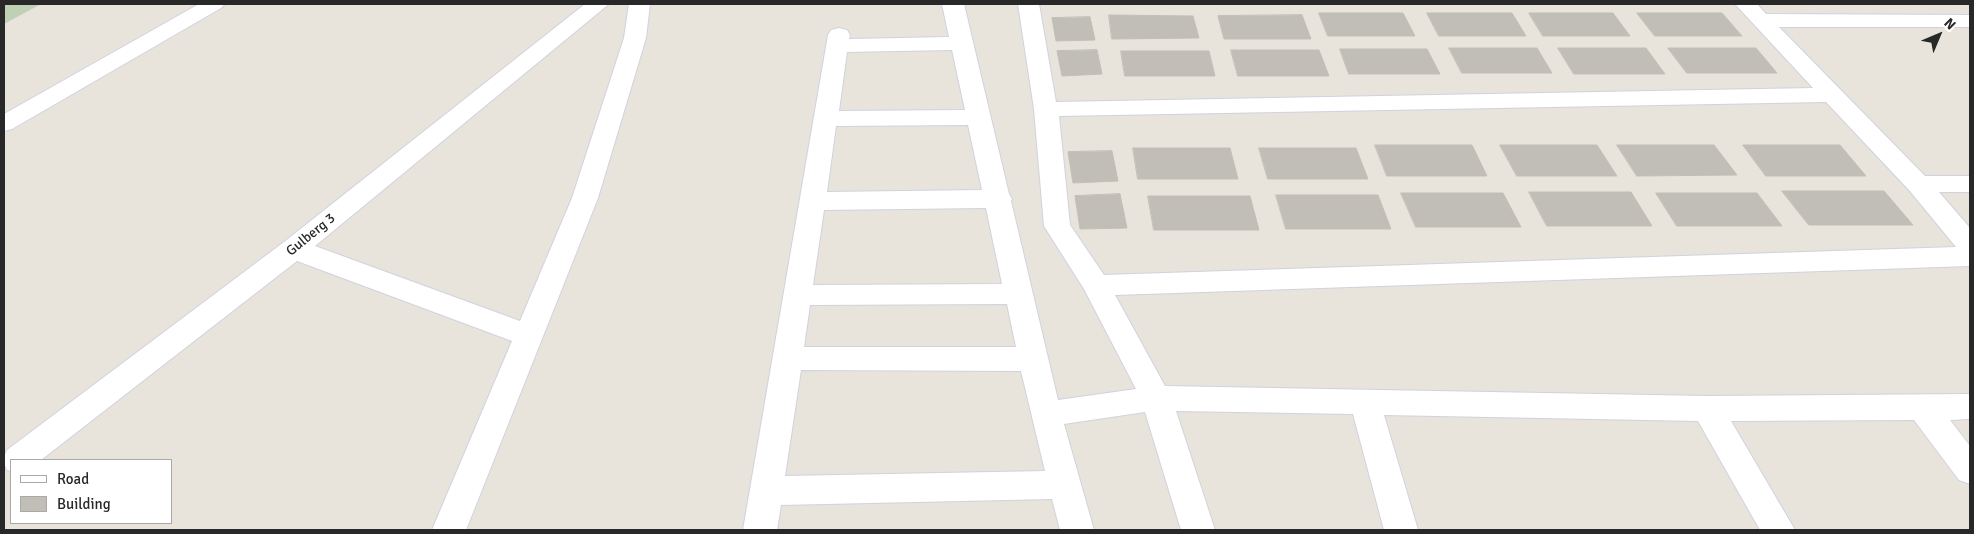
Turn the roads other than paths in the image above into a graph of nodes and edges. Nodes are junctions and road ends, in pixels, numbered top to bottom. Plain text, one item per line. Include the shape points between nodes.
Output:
1 (214, 4) edge
2 (598, 4) edge
3 (640, 4) edge
4 (953, 4) edge
5 (1028, 4) edge
6 (1753, 12) edge
7 (1970, 21) edge
8 (961, 43) junction
9 (1830, 95) junction
10 (1046, 108) junction
11 (980, 117) junction
12 (826, 119) junction
13 (4, 124) edge
14 (1918, 184) junction
15 (1970, 184) edge
16 (999, 200) junction
17 (812, 201) junction
18 (1970, 246) edge
19 (294, 249) junction
20 (1970, 256) edge
21 (1096, 285) junction
22 (1020, 294) junction
23 (798, 295) junction
24 (530, 336) junction
25 (788, 358) junction
26 (1034, 359) junction
27 (1156, 398) junction
28 (1364, 402) junction
29 (1921, 406) junction
30 (1970, 407) edge
31 (1707, 408) junction
32 (1046, 414) junction
33 (19, 459) edge
34 (1970, 470) edge
35 (1065, 484) junction
36 (766, 491) junction
37 (449, 530) edge
38 (760, 530) edge
39 (1077, 530) edge
40 (1198, 530) edge
41 (1401, 530) edge
42 (1778, 530) edge

1 - 13 street
2 - 19 street, Gulberg 3
3 - 24 street via 634,38 585,198
4 - 8 street
5 - 10 street
6 - 7 street
6 - 9 street
8 - 11 street
8 - 12 street via 838,41
9 - 10 street
9 - 14 street
10 - 21 street via 1057,226
11 - 12 street
11 - 16 street
12 - 17 street
14 - 15 street
14 - 18 street
16 - 17 street
16 - 22 street
17 - 23 street
19 - 24 street
19 - 33 street, Gulberg 3
20 - 21 street
21 - 27 street
22 - 23 street
22 - 26 street
23 - 25 street
24 - 37 street
25 - 26 street
25 - 36 street
26 - 32 street
27 - 28 street
27 - 32 street
27 - 40 street
28 - 31 street
28 - 41 street
29 - 30 street
29 - 31 street
29 - 34 street
31 - 42 street
32 - 35 street
35 - 36 street
35 - 39 street
36 - 38 street

